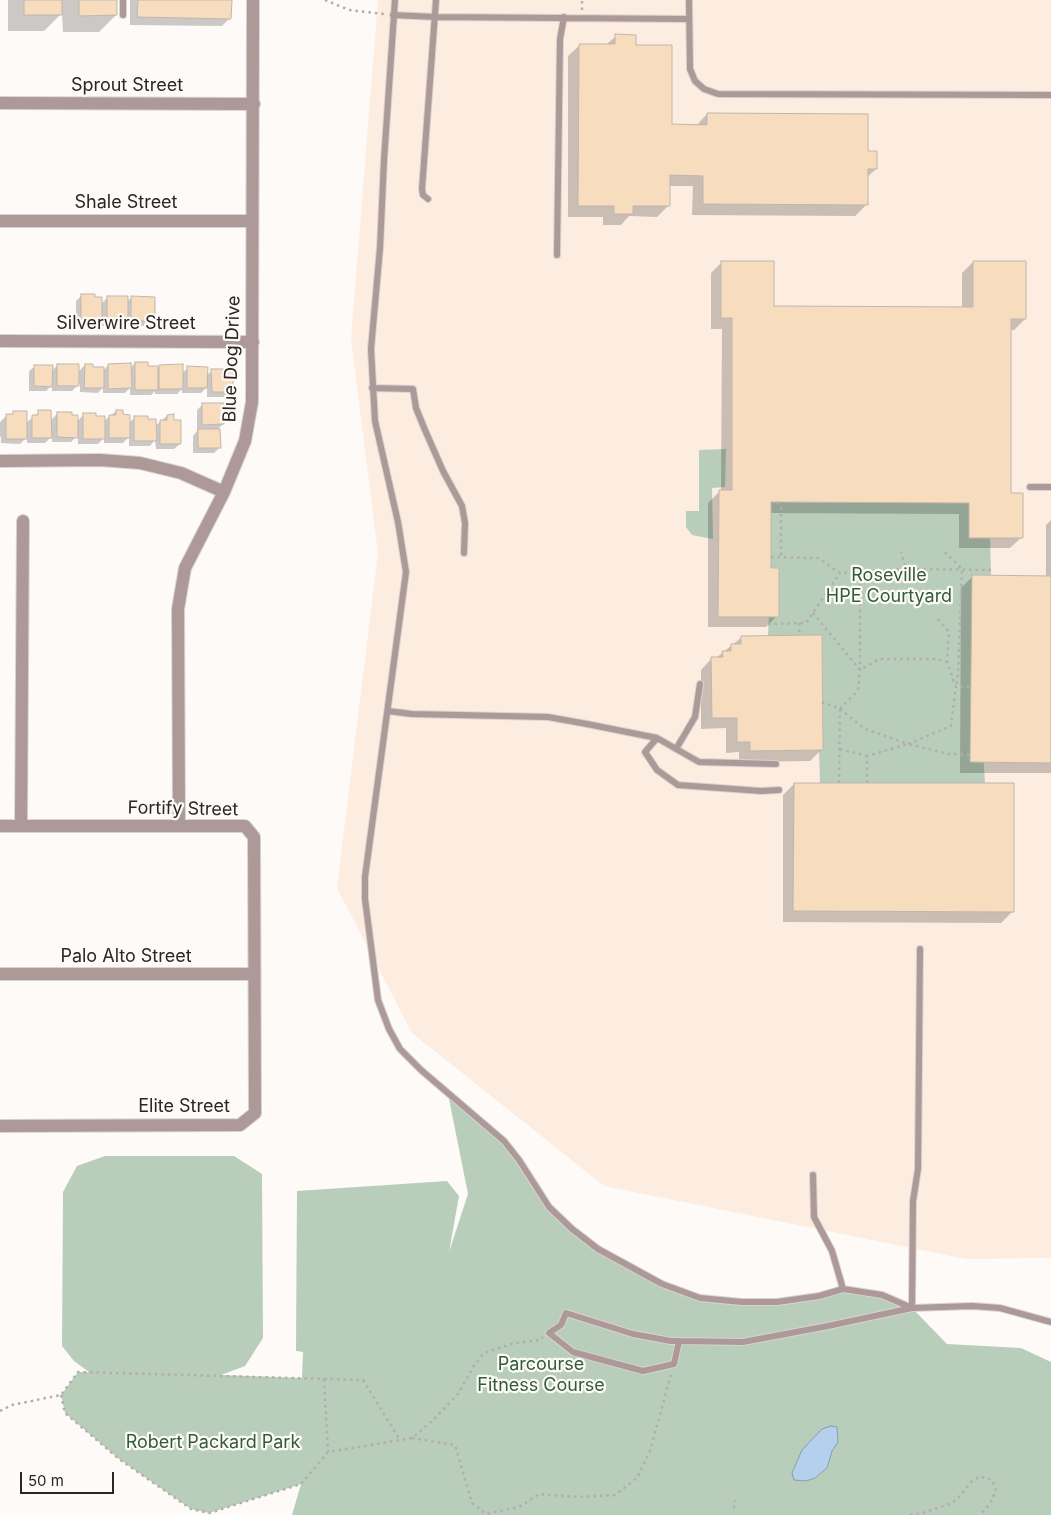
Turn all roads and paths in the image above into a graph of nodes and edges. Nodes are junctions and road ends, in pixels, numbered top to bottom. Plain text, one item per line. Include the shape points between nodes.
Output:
1 (123, 0) edge
2 (253, 0) edge
3 (325, 0) edge
4 (395, 0) edge
5 (436, 0) edge
6 (689, 0) edge
7 (124, 15) dead end
8 (393, 15) junction
9 (435, 17) junction
10 (564, 17) junction
11 (689, 19) junction
12 (1051, 95) edge
13 (0, 103) edge
14 (254, 104) junction
15 (428, 199) dead end
16 (0, 221) edge
17 (251, 221) junction
18 (557, 255) dead end
19 (0, 342) edge
20 (253, 342) junction
21 (372, 388) junction
22 (0, 461) edge
23 (1030, 487) dead end
24 (1051, 487) edge
25 (224, 492) junction
26 (777, 502) dead end
27 (23, 521) dead end
28 (901, 552) dead end
29 (945, 552) dead end
30 (464, 553) dead end
31 (771, 557) dead end
32 (781, 557) junction
33 (906, 569) junction
34 (962, 569) junction
35 (991, 570) dead end
36 (860, 572) junction
37 (840, 573) junction
38 (915, 581) dead end
39 (813, 613) junction
40 (938, 619) dead end
41 (799, 623) junction
42 (768, 624) dead end
43 (799, 635) dead end
44 (948, 662) junction
45 (860, 670) junction
46 (700, 684) dead end
47 (956, 686) junction
48 (971, 687) dead end
49 (822, 702) dead end
50 (840, 710) junction
51 (388, 711) junction
52 (657, 738) junction
53 (908, 744) junction
54 (676, 749) junction
55 (840, 749) junction
56 (970, 755) dead end
57 (867, 756) junction
58 (776, 764) dead end
59 (839, 783) dead end
60 (867, 783) dead end
61 (779, 790) dead end
62 (0, 826) edge
63 (22, 826) junction
64 (179, 826) junction
65 (920, 950) dead end
66 (0, 974) edge
67 (253, 974) junction
68 (0, 1126) edge
69 (813, 1175) dead end
70 (843, 1289) junction
71 (912, 1308) junction
72 (1051, 1322) edge
73 (549, 1333) junction
74 (679, 1341) junction
75 (674, 1364) junction
76 (324, 1379) junction
77 (61, 1395) junction
78 (0, 1411) edge
79 (412, 1438) junction
80 (400, 1440) junction
81 (328, 1452) junction
82 (735, 1500) dead end
83 (734, 1508) dead end
84 (924, 1514) edge
85 (910, 1515) edge
86 (980, 1515) edge

1 - 7 lane
2 - 14 street, Blue Dog Drive
3 - 8 path via 349,10
4 - 8 lane
5 - 9 lane
6 - 11 lane
8 - 9 lane
8 - 21 lane via 371,349
9 - 10 lane
9 - 15 lane via 422,189
10 - 11 lane
10 - 18 lane via 560,39
11 - 12 lane via 690,69 704,89 718,94
13 - 14 street, Sprout Street
14 - 17 street, Blue Dog Drive
16 - 17 street, Shale Street
17 - 20 street, Blue Dog Drive
19 - 20 street, Silverwire Street
20 - 25 street, Blue Dog Drive via 252,402 245,441
21 - 30 lane via 414,389 416,408 425,430 462,506
21 - 51 lane via 375,421 406,572
22 - 25 street via 140,463 181,473
23 - 24 lane
25 - 64 street, Blue Dog Drive via 185,568 178,609
26 - 32 path via 782,508
27 - 63 street
28 - 33 path
29 - 34 path
31 - 32 path
32 - 37 path via 818,558
33 - 34 path
33 - 36 path
33 - 38 path
34 - 35 path
34 - 47 path
36 - 37 path
36 - 45 path
37 - 39 path
39 - 41 path via 806,623
39 - 45 path
40 - 44 path via 949,632
41 - 42 path
41 - 43 path
44 - 45 path via 938,659 879,659
44 - 47 path
45 - 50 path via 858,690
46 - 54 lane via 695,716
47 - 48 path
47 - 53 path via 951,726
49 - 50 path
50 - 53 path via 864,729
50 - 55 path
51 - 52 lane via 548,716
51 - 70 lane via 365,877 365,899 378,1000 400,1049 504,1141 548,1206 572,1229 633,1269 700,1298 742,1302 777,1302
52 - 54 lane
52 - 61 lane via 645,752 657,770 678,785
53 - 56 path via 949,754
53 - 57 path
54 - 58 lane via 699,762
55 - 57 path
55 - 59 path
57 - 60 path
62 - 63 street, Fortify Street
63 - 64 street, Fortify Street
64 - 67 street, Fortify Street via 245,826 254,837
65 - 71 lane via 918,1169 913,1201
66 - 67 street, Palo Alto Street
67 - 68 street, Elite Street via 255,1113 240,1125
69 - 70 lane via 814,1217 832,1251
70 - 71 lane via 882,1295
71 - 72 lane via 1000,1308
71 - 74 lane via 743,1342
73 - 74 lane via 561,1325 566,1313 633,1334
73 - 75 lane via 573,1352 642,1371
73 - 79 path via 540,1340 514,1343 484,1353 458,1394
74 - 75 lane
75 - 79 path via 650,1451 637,1478 615,1495 539,1494 519,1507 486,1514 472,1503 455,1445
76 - 77 path via 78,1372
76 - 80 path via 363,1380
76 - 81 path
77 - 78 path via 12,1405
77 - 81 path via 65,1413 119,1459 191,1509 209,1513 301,1484
79 - 80 path
80 - 81 path
82 - 83 path
84 - 85 path
84 - 86 path via 952,1503 971,1482 982,1477 992,1480 996,1490

